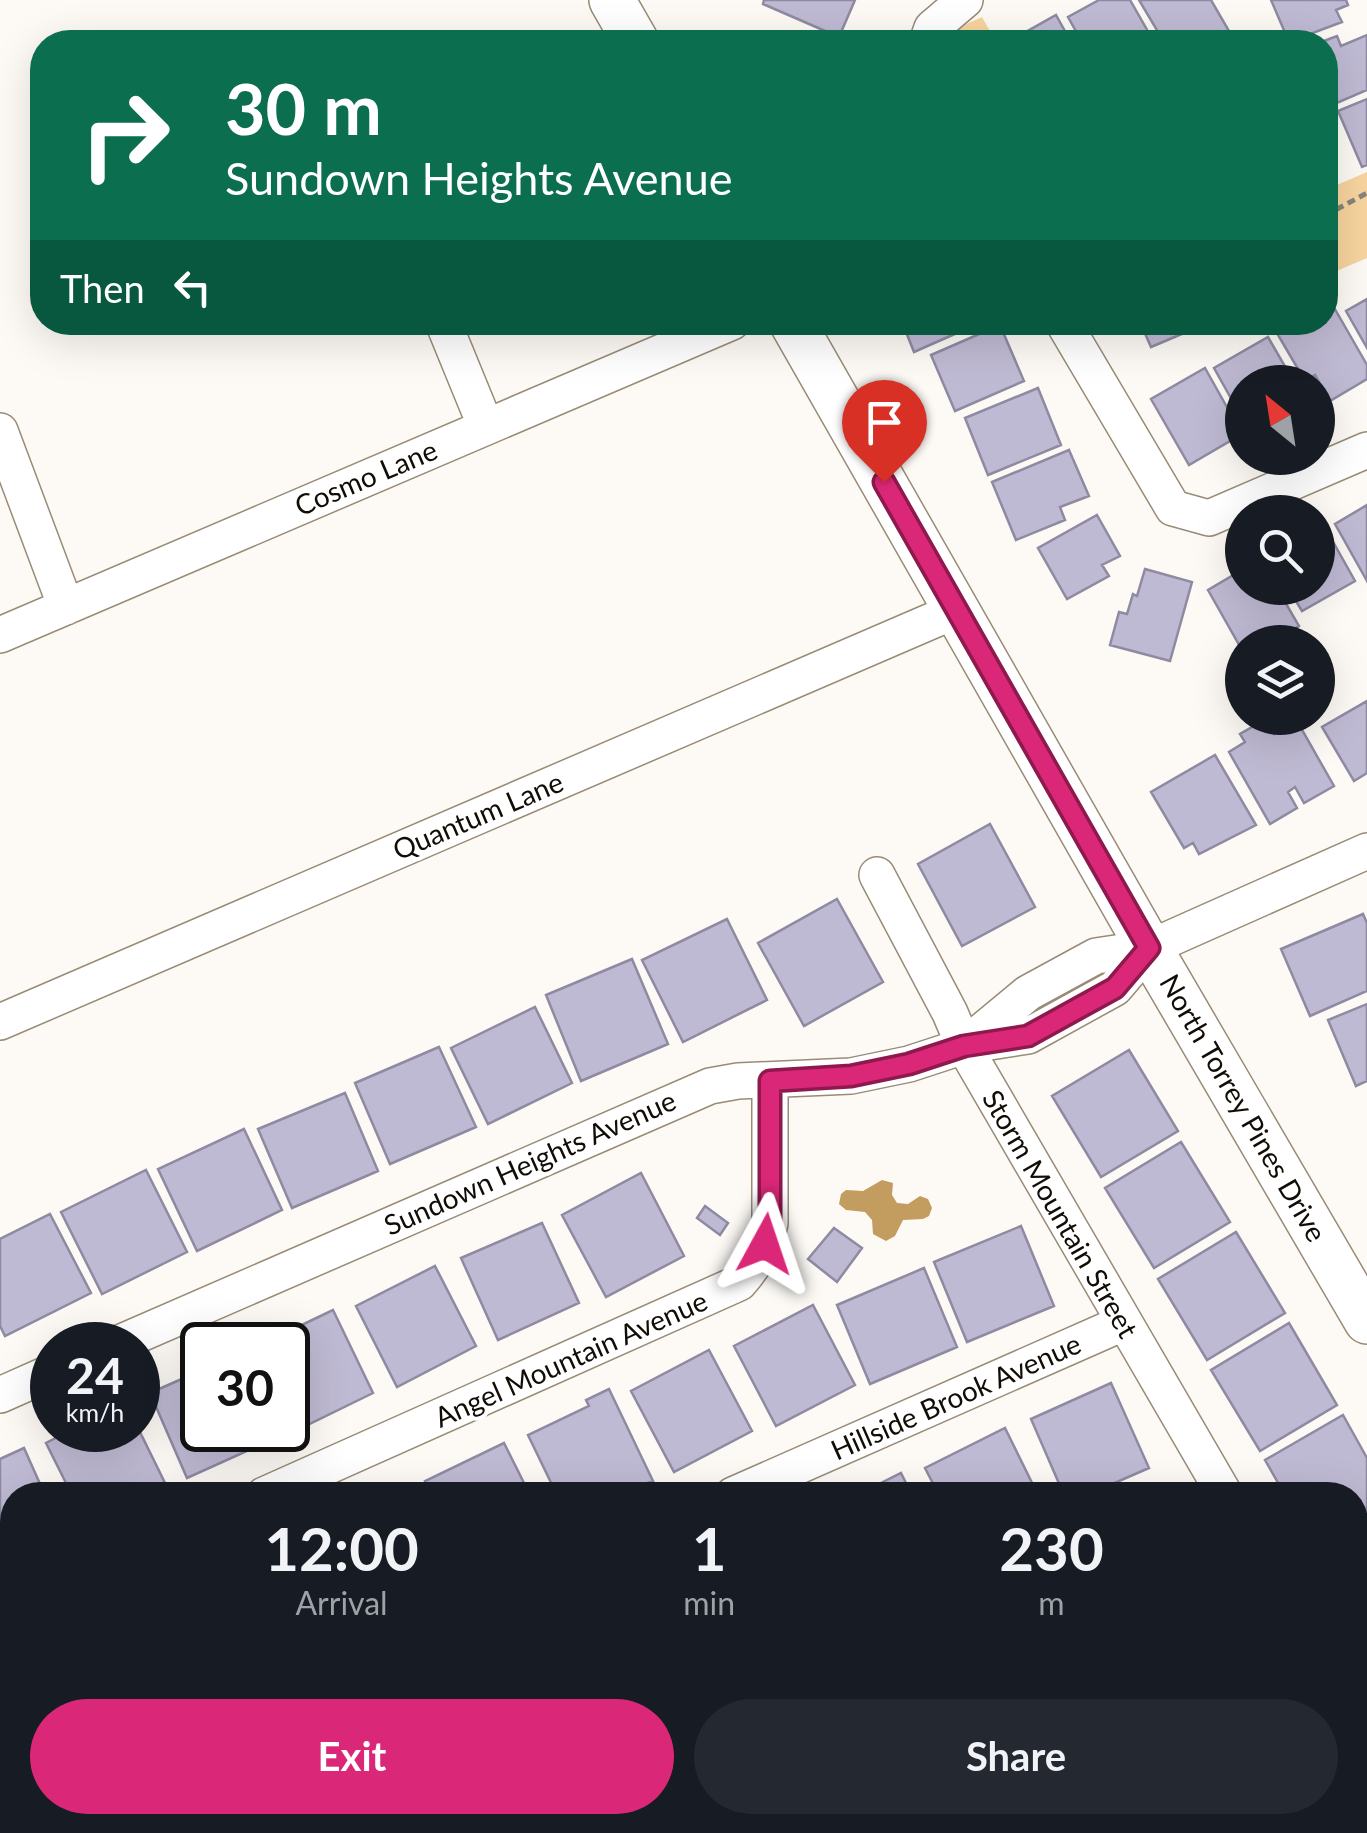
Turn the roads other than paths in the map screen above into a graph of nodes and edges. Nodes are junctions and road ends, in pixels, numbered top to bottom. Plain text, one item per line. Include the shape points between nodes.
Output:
1 (612, 0) edge
2 (964, 0) edge
3 (629, 30) edge
4 (934, 30) edge
5 (448, 335) edge
6 (702, 335) edge
7 (799, 335) edge
8 (1071, 335) edge
9 (486, 427) junction
10 (0, 431) edge
11 (1367, 450) edge
12 (66, 606) junction
13 (957, 610) junction
14 (0, 635) edge
15 (1367, 851) edge
16 (877, 875) dead end
17 (1149, 948) junction
18 (0, 1022) edge
19 (964, 1046) junction
20 (770, 1081) junction
21 (1367, 1321) edge
22 (1123, 1323) junction
23 (160, 1325) edge
24 (30, 1382) edge
25 (0, 1396) edge
26 (293, 1482) edge
27 (763, 1482) edge
28 (1216, 1482) edge

1 - 3 street
2 - 4 street
5 - 9 street
6 - 9 street, Cosmo Lane
7 - 13 street, North Torrey Pines Drive
8 - 11 street via 1173,508 1209,518
9 - 12 street, Cosmo Lane
10 - 12 street
12 - 14 street, Cosmo Lane
13 - 17 street, North Torrey Pines Drive
13 - 18 street, Quantum Lane
15 - 17 street
16 - 19 street, Storm Mountain Street
17 - 19 street, Sundown Heights Avenue via 1115,988 1028,1036
17 - 21 street, North Torrey Pines Drive
19 - 20 street, Sundown Heights Avenue via 851,1076
19 - 22 street, Storm Mountain Street
20 - 23 street, Sundown Heights Avenue via 710,1086 680,1097
20 - 26 street, Angel Mountain Avenue via 770,1223 760,1255 739,1283
22 - 27 street, Hillside Brook Avenue
22 - 28 street, Storm Mountain Street
24 - 25 street

